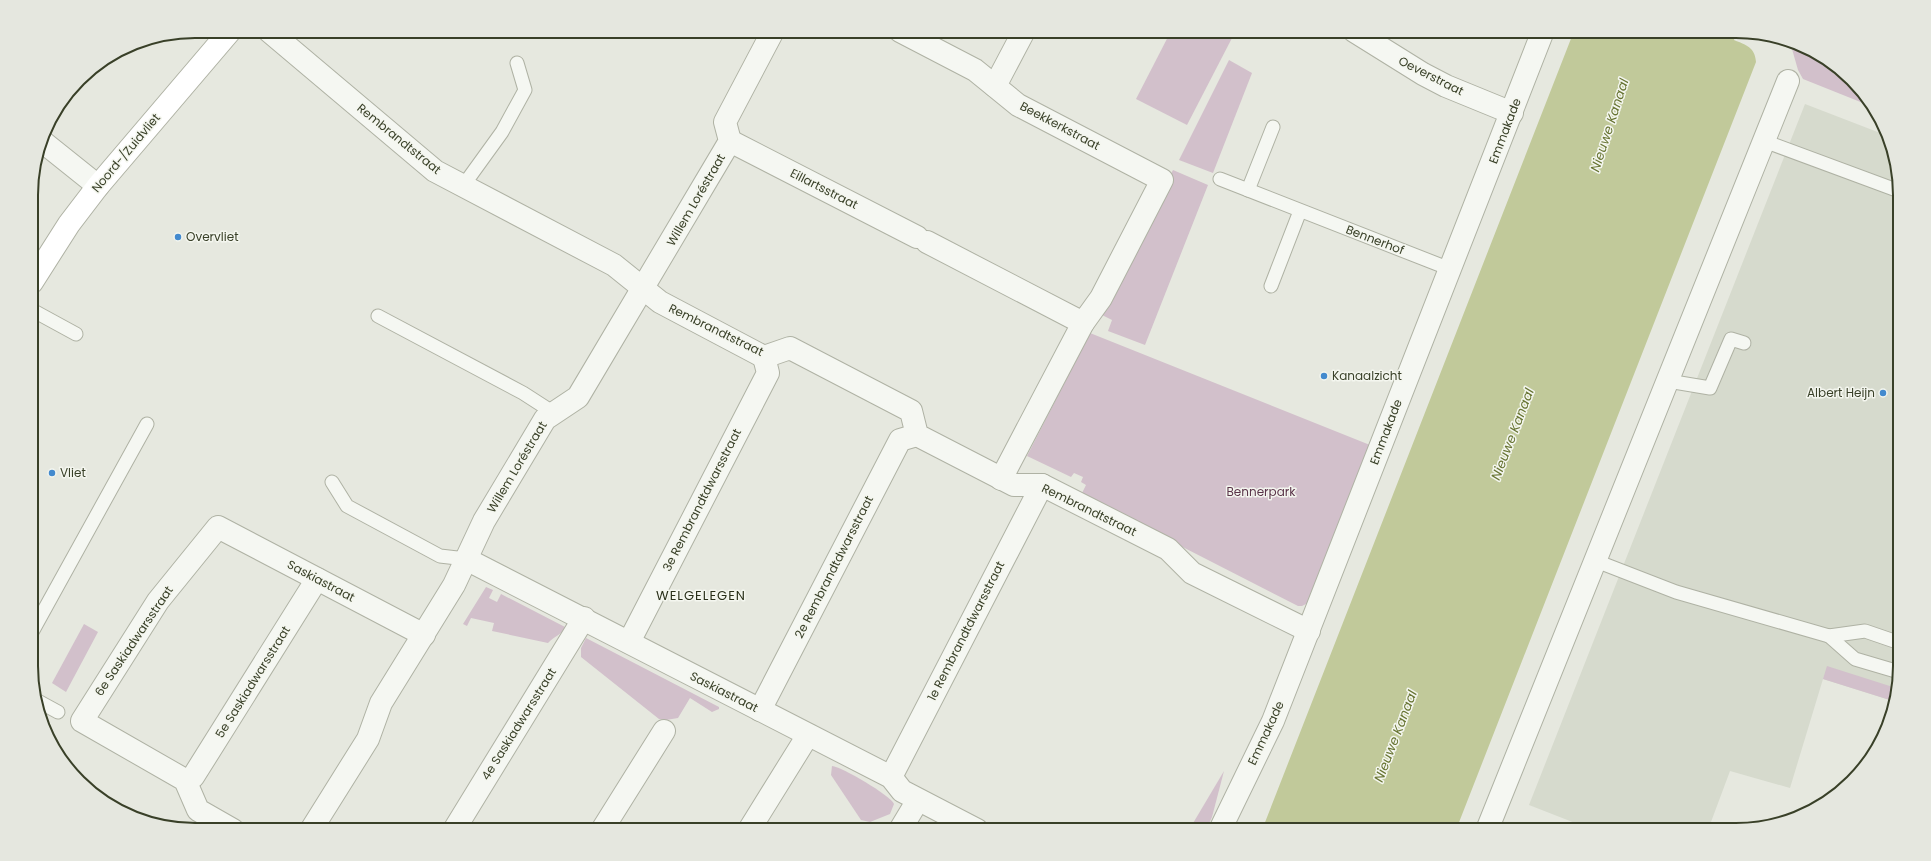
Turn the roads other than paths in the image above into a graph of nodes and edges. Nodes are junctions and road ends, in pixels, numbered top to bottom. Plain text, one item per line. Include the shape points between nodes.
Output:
1 (224, 38) edge
2 (277, 38) edge
3 (768, 38) edge
4 (913, 38) edge
5 (1020, 38) edge
6 (1365, 38) edge
7 (1540, 38) edge
8 (516, 63) dead end
9 (1788, 81) dead end
10 (995, 86) junction
11 (1512, 113) junction
12 (1273, 126) dead end
13 (730, 141) junction
14 (1764, 141) junction
15 (46, 145) edge
16 (1220, 179) dead end
17 (98, 186) junction
18 (462, 186) junction
19 (1248, 190) junction
20 (1893, 190) edge
21 (1300, 211) junction
22 (1450, 269) junction
23 (38, 273) edge
24 (1271, 286) dead end
25 (643, 289) junction
26 (38, 313) edge
27 (378, 316) dead end
28 (1083, 323) junction
29 (76, 334) dead end
30 (1744, 343) dead end
31 (764, 357) junction
32 (1668, 381) junction
33 (554, 413) junction
34 (146, 424) dead end
35 (917, 435) junction
36 (1001, 479) junction
37 (332, 482) dead end
38 (1042, 485) junction
39 (218, 527) joint
40 (466, 560) junction
41 (1596, 561) junction
42 (317, 579) junction
43 (584, 618) junction
44 (38, 621) edge
45 (1309, 631) junction
46 (424, 635) junction
47 (1829, 636) junction
48 (1893, 641) edge
49 (629, 642) junction
50 (1893, 670) edge
51 (42, 703) edge
52 (760, 710) junction
53 (58, 712) dead end
54 (664, 731) dead end
55 (808, 735) junction
56 (891, 777) junction
57 (185, 780) junction
58 (918, 800) junction
59 (221, 823) edge
60 (316, 823) edge
61 (458, 823) edge
62 (606, 823) edge
63 (753, 823) edge
64 (904, 823) edge
65 (963, 823) edge
66 (1223, 823) edge
67 (1490, 823) edge

1 - 17 main road, Noord-/Zuidvliet
2 - 18 street, Rembrandtstraat via 435,171
3 - 13 street, Willem Loréstraat via 725,122
4 - 10 street, Beekkerkstraat via 975,70
5 - 10 street
6 - 11 street, Oeverstraat via 1446,86
7 - 11 street, Emmakade
8 - 18 lane via 525,90 502,132
9 - 14 street
10 - 28 street, Beekkerkstraat via 1018,105 1162,180 1101,298
11 - 22 street, Emmakade
12 - 19 lane
13 - 25 street, Willem Loréstraat
13 - 28 street, Eillartsstraat
14 - 20 lane
14 - 32 street
15 - 17 street
16 - 19 lane, Bennerhof
17 - 23 main road, Noord-/Zuidvliet via 69,224
18 - 25 street, Rembrandtstraat via 614,265
19 - 21 lane, Bennerhof
21 - 22 lane, Bennerhof
21 - 24 lane
22 - 45 street, Emmakade
25 - 31 street, Rembrandtstraat via 660,302
25 - 33 street, Willem Loréstraat via 578,397
26 - 29 lane
27 - 33 lane
28 - 36 street
30 - 32 lane via 1731,339 1710,388
31 - 35 street, Rembrandtstraat via 790,348 911,411
31 - 49 street, 3e Rembrandtdwarsstraat via 768,373
32 - 41 street
33 - 40 street, Willem Loréstraat via 545,419 484,520
34 - 44 lane
35 - 36 street, Rembrandtstraat
35 - 52 street, 2e Rembrandtdwarsstraat via 900,440
36 - 38 street, Rembrandtstraat via 1014,485
37 - 40 lane via 347,506 440,556
38 - 45 street, Rembrandtstraat via 1168,549 1192,573
38 - 56 street, 1e Rembrandtdwarsstraat
39 - 42 street, Saskiastraat
39 - 57 street, 6e Saskiadwarsstraat via 158,601 82,721
40 - 43 street, Saskiastraat
40 - 46 street, Willem Loréstraat
41 - 47 lane via 1676,592
41 - 67 street
42 - 46 street, Saskiastraat
42 - 57 street, 5e Saskiadwarsstraat via 193,777
43 - 49 street, Saskiastraat
43 - 61 street, 4e Saskiadwarsstraat
45 - 66 street, Emmakade via 1274,720
46 - 60 street, Willem Loréstraat via 381,703 368,739
47 - 48 lane via 1865,631
47 - 50 lane via 1854,659
49 - 52 street, Saskiastraat
51 - 53 lane
52 - 55 street, Saskiastraat
54 - 62 street
55 - 56 street, Saskiastraat
55 - 63 street
56 - 58 street, Saskiastraat via 902,791
57 - 59 street via 198,810
58 - 64 street
58 - 65 street, Saskiastraat

